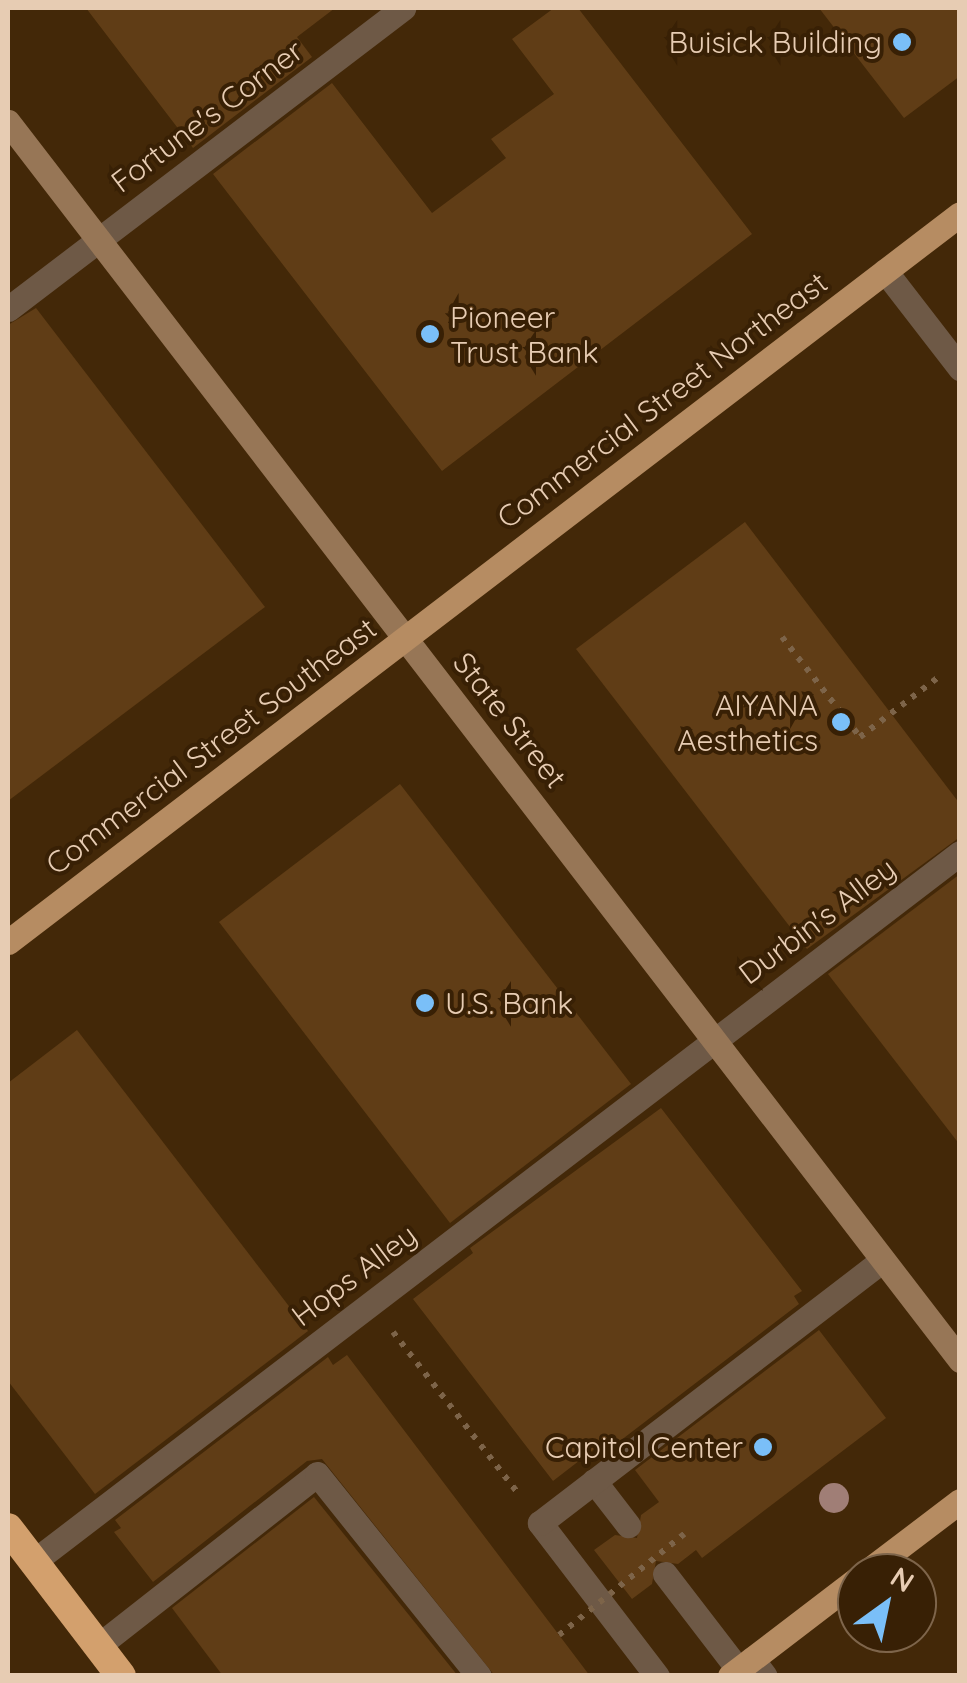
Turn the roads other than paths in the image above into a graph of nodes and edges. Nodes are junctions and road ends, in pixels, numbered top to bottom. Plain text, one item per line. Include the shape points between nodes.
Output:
1 (402, 8) edge
2 (8, 122) edge
3 (960, 214) edge
4 (98, 240) junction
5 (885, 272) junction
6 (8, 310) edge
7 (960, 368) edge
8 (405, 638) junction
9 (960, 853) edge
10 (8, 942) edge
11 (714, 1041) junction
12 (883, 1260) junction
13 (960, 1360) edge
14 (594, 1482) junction
15 (960, 1501) edge
16 (628, 1525) dead end
17 (8, 1528) edge
18 (891, 1553) edge
19 (33, 1562) junction
20 (665, 1574) dead end
21 (837, 1596) edge
22 (98, 1646) junction
23 (747, 1670) edge
24 (121, 1676) edge
25 (479, 1676) edge
26 (658, 1676) edge

1 - 4 lane, Fortune's Corner
2 - 4 main road, State Street
3 - 5 main road, Commercial Street Northeast
4 - 6 lane, Fortune's Corner
4 - 8 main road, State Street
5 - 7 lane
5 - 8 main road, Commercial Street Northeast
8 - 10 main road, Commercial Street Southeast
8 - 11 main road, State Street
9 - 11 lane, Durbin's Alley
11 - 12 main road, State Street
11 - 19 lane, Hops Alley
12 - 13 main road, State Street
12 - 14 lane
14 - 16 lane
14 - 26 lane via 540,1522
15 - 18 main road
17 - 19 highway
19 - 22 highway
20 - 23 lane
21 - 23 main road
22 - 24 highway
22 - 25 lane via 318,1474

